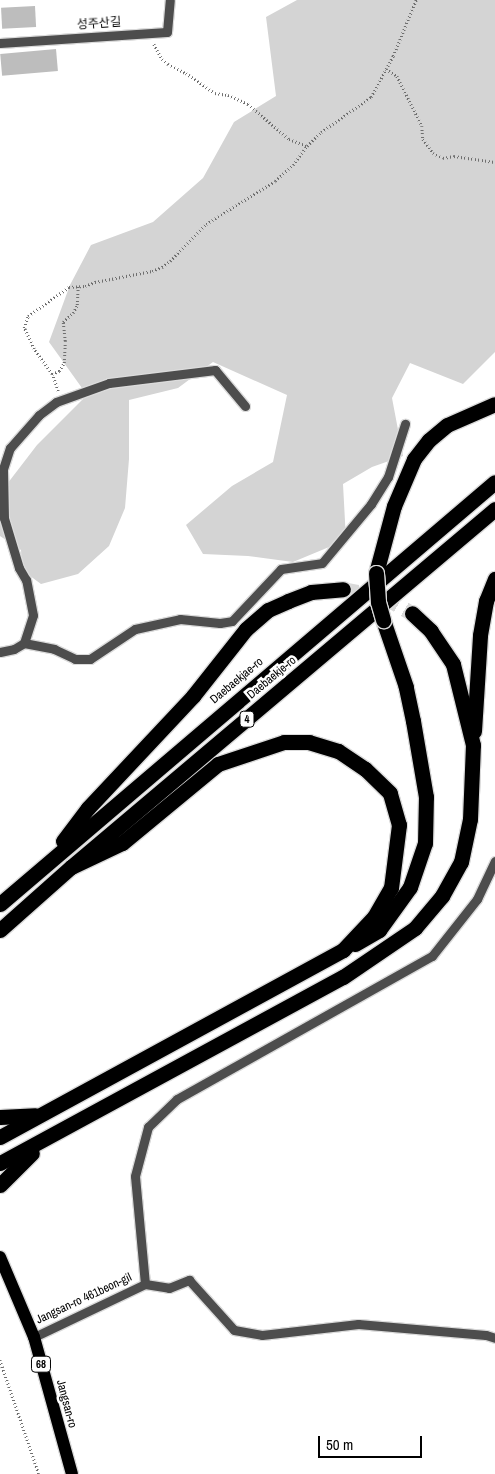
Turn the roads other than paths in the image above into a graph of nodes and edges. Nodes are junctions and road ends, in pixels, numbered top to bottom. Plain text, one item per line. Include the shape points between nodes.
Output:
1 (170, 0) edge
2 (0, 43) edge
3 (495, 404) edge
4 (245, 406) dead end
5 (405, 424) dead end
6 (495, 482) edge
7 (495, 509) edge
8 (495, 579) edge
9 (344, 589) tunnel mouth
10 (412, 613) tunnel mouth
11 (24, 643) junction
12 (0, 652) edge
13 (474, 745) junction
14 (495, 861) edge
15 (48, 862) junction
16 (70, 867) junction
17 (0, 904) edge
18 (0, 930) edge
19 (343, 950) junction
20 (42, 1114) junction
21 (0, 1117) edge
22 (0, 1137) edge
23 (50, 1137) junction
24 (0, 1163) edge
25 (0, 1185) edge
26 (0, 1257) edge
27 (145, 1284) junction
28 (34, 1337) junction
29 (495, 1338) edge
30 (72, 1474) edge

1 - 2 street, 성주산길 via 167,32
3 - 19 highway, bridge via 447,426 429,440 414,459 394,506 376,573 378,602 406,687 413,721 426,798 425,843 410,887 379,930
4 - 11 street via 215,370 109,383 56,402 39,414 10,448 3,470 4,518 33,606
5 - 11 street via 388,477 371,504 322,563 281,568 232,621 180,619 136,629 90,659 75,659 54,649
6 - 15 highway, Daebaekjae-ro
7 - 16 highway, Daebaekje-ro / 4
8 - 13 highway via 486,601 480,635
9 - 15 highway via 311,592 288,601 268,610 246,629 166,727 88,808
10 - 13 highway via 431,631 453,664
11 - 12 street
13 - 23 highway via 470,819 461,862 442,896 415,928 343,977
14 - 27 street via 477,899 432,956 177,1099 148,1126 135,1176
15 - 17 highway, Daebaekjae-ro
16 - 18 highway, Daebaekje-ro / 4
16 - 19 highway via 122,843 218,764 284,742 309,742 338,751 365,769 390,793 399,825 391,888 374,917
19 - 20 highway
20 - 21 highway
20 - 22 highway
23 - 24 highway
23 - 25 highway
26 - 28 main road, Jangsan-ro / 68
27 - 28 street, Jangsan-ro 461beon-gil
27 - 29 street via 169,1288 189,1280 234,1330 262,1335 358,1324
28 - 30 main road, Jangsan-ro / 68

